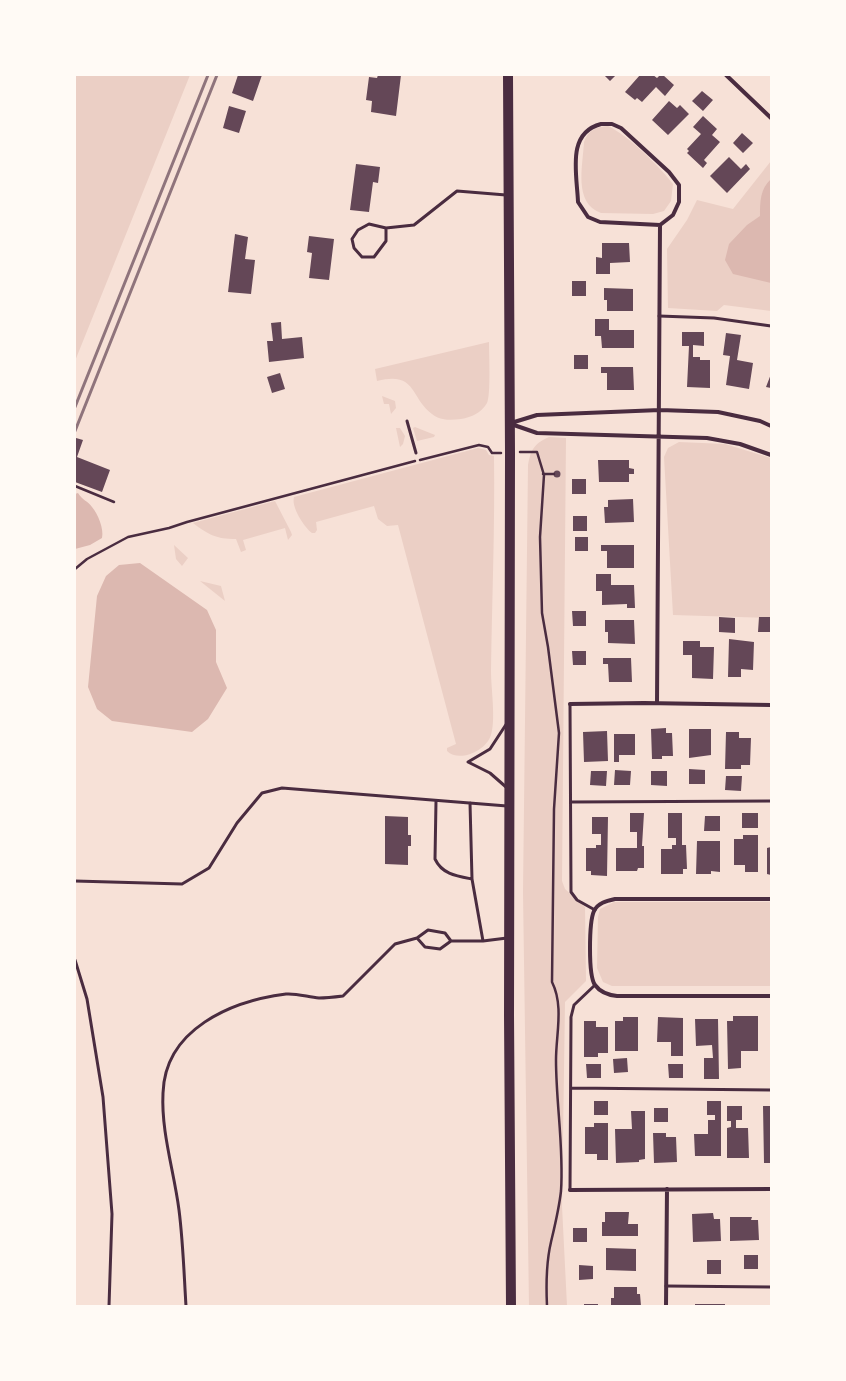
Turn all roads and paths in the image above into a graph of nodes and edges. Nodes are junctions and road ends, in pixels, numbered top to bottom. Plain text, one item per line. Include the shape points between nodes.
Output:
1 (508, 75) edge
2 (726, 75) edge
3 (771, 118) edge
4 (508, 195) junction
5 (660, 225) junction
6 (386, 228) junction
7 (659, 316) junction
8 (771, 326) edge
9 (660, 410) junction
10 (407, 421) dead end
11 (509, 424) junction
12 (771, 426) edge
13 (660, 437) junction
14 (537, 452) dead end
15 (416, 453) dead end
16 (492, 453) dead end
17 (771, 456) edge
18 (543, 474) junction
19 (554, 474) dead end
20 (75, 486) edge
21 (114, 502) dead end
22 (75, 569) edge
23 (657, 703) junction
24 (570, 704) joint
25 (771, 705) edge
26 (509, 720) junction
27 (509, 790) junction
28 (436, 800) junction
29 (771, 801) edge
30 (571, 802) junction
31 (470, 803) junction
32 (509, 806) junction
33 (472, 879) junction
34 (75, 881) edge
35 (771, 899) edge
36 (595, 910) junction
37 (417, 938) junction
38 (509, 938) junction
39 (451, 941) junction
40 (483, 941) junction
41 (75, 960) edge
42 (595, 985) junction
43 (771, 996) edge
44 (570, 1088) junction
45 (771, 1090) edge
46 (667, 1189) junction
47 (771, 1189) edge
48 (570, 1190) joint
49 (666, 1286) junction
50 (771, 1287) edge
51 (109, 1306) edge
52 (186, 1306) edge
53 (511, 1306) edge
54 (547, 1306) edge
55 (666, 1306) edge

1 - 4 main road
2 - 3 street
4 - 6 lane via 457,191 414,225
4 - 11 main road
5 - 5 street via 600,222 588,217 580,208 576,147 582,134 593,126 612,124 621,128 669,172 679,185 679,202 673,215
5 - 7 street
6 - 6 lane via 369,224 358,230 352,239 354,248 362,257 374,257 386,241
7 - 8 lane via 714,318
7 - 9 street
9 - 11 street via 537,415
9 - 12 street via 718,412 760,421
9 - 13 street
10 - 15 lane
11 - 13 street via 537,432
11 - 26 main road
13 - 17 street via 707,438 740,444
13 - 23 street
14 - 18 path
16 - 22 path via 488,447 469,447 128,537 87,559
18 - 19 path
18 - 54 path via 540,537 542,613 559,733 554,809 552,982 559,1007 556,1061 561,1189 546,1283
20 - 21 path
23 - 24 street
23 - 25 street
24 - 30 lane
26 - 27 main road
26 - 27 lane via 490,749 468,762 490,773
27 - 32 main road
28 - 31 lane
28 - 33 lane via 434,859 446,872
28 - 34 lane via 282,788 262,793 238,823 210,868 182,884
29 - 30 lane
30 - 36 lane via 571,892 577,900
31 - 32 lane
31 - 33 lane
32 - 38 main road
33 - 40 lane
35 - 36 street via 615,899 603,902
36 - 42 street via 590,920 592,976
37 - 39 lane via 425,947 440,948
37 - 39 lane via 428,930 445,933
37 - 52 lane via 395,944 343,996 320,998 287,994 249,1001 213,1016 191,1031 177,1048 167,1071 163,1092 164,1118 179,1209
38 - 40 lane
38 - 53 main road
39 - 40 lane
41 - 51 lane via 87,999 103,1096 112,1214
42 - 43 street via 602,991 617,996
42 - 44 lane via 574,1005 571,1017
44 - 45 lane
44 - 48 lane
46 - 47 street
46 - 48 street
46 - 49 street
49 - 50 lane
49 - 55 street

